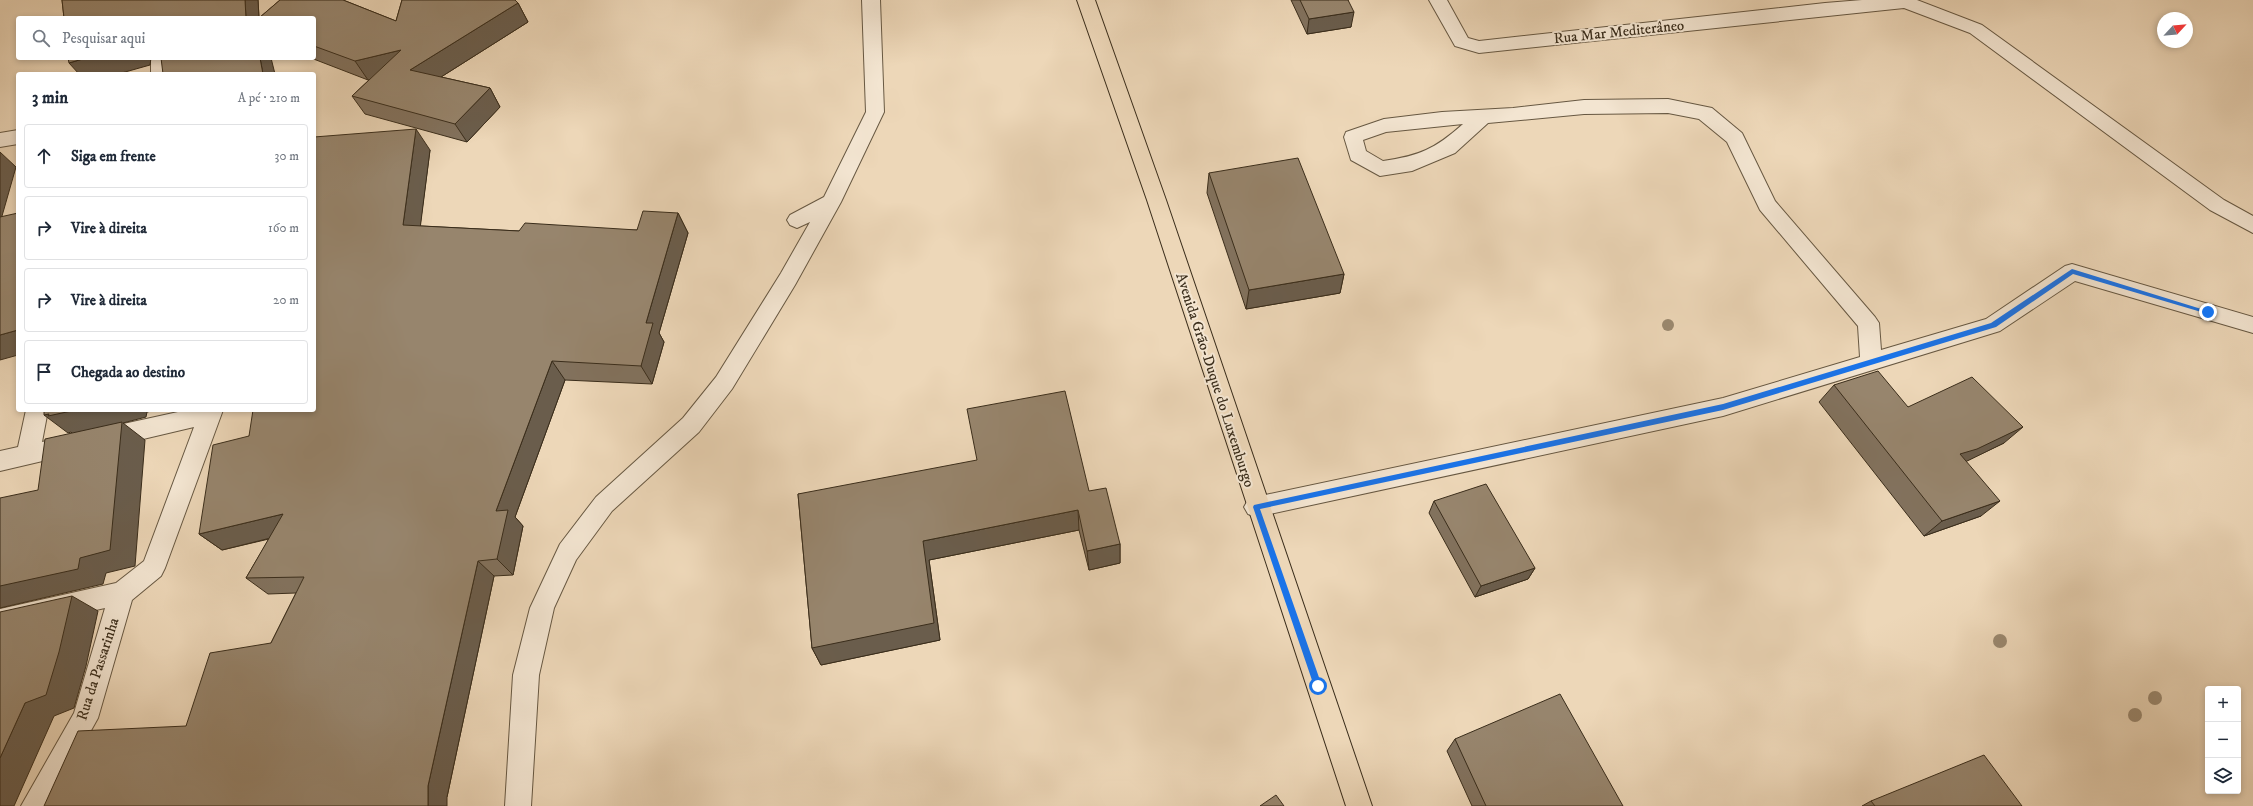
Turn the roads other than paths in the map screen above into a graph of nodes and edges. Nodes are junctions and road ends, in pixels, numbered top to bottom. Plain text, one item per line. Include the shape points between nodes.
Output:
1 (871, 0) edge
2 (1086, 0) edge
3 (1438, 0) edge
4 (160, 60) edge
5 (160, 72) edge
6 (1483, 117) junction
7 (16, 137) edge
8 (0, 140) edge
9 (831, 202) junction
10 (797, 220) dead end
11 (2253, 225) edge
12 (2253, 326) edge
13 (1871, 362) junction
14 (37, 412) edge
15 (212, 412) edge
16 (28, 454) junction
17 (0, 461) edge
18 (1256, 507) junction
19 (122, 593) junction
20 (0, 620) edge
21 (34, 806) edge
22 (518, 806) edge
23 (1359, 806) edge

1 - 9 street via 875,112
2 - 18 main road, Avenida Grão-Duque do Luxemburgo via 1118,88
3 - 11 street, Rua Mar Mediterâneo via 1461,42 1479,47 1905,2 1976,29 2217,205
4 - 5 street
6 - 6 street via 1384,126 1353,137 1358,156 1380,169 1412,164 1448,148
6 - 13 street via 1584,107 1668,106 1705,113 1735,138 1767,205 1868,323
7 - 8 street
9 - 10 street
9 - 22 street via 788,279 724,383 691,425 604,504 568,552 542,608 526,675
12 - 13 street via 2072,272 1993,325
13 - 18 street via 1723,407
14 - 16 street
15 - 16 street
15 - 19 street via 153,568
16 - 17 street
18 - 23 main road, Avenida Grão-Duque do Luxemburgo
19 - 20 street
19 - 21 street, Rua da Passarinha via 85,718

